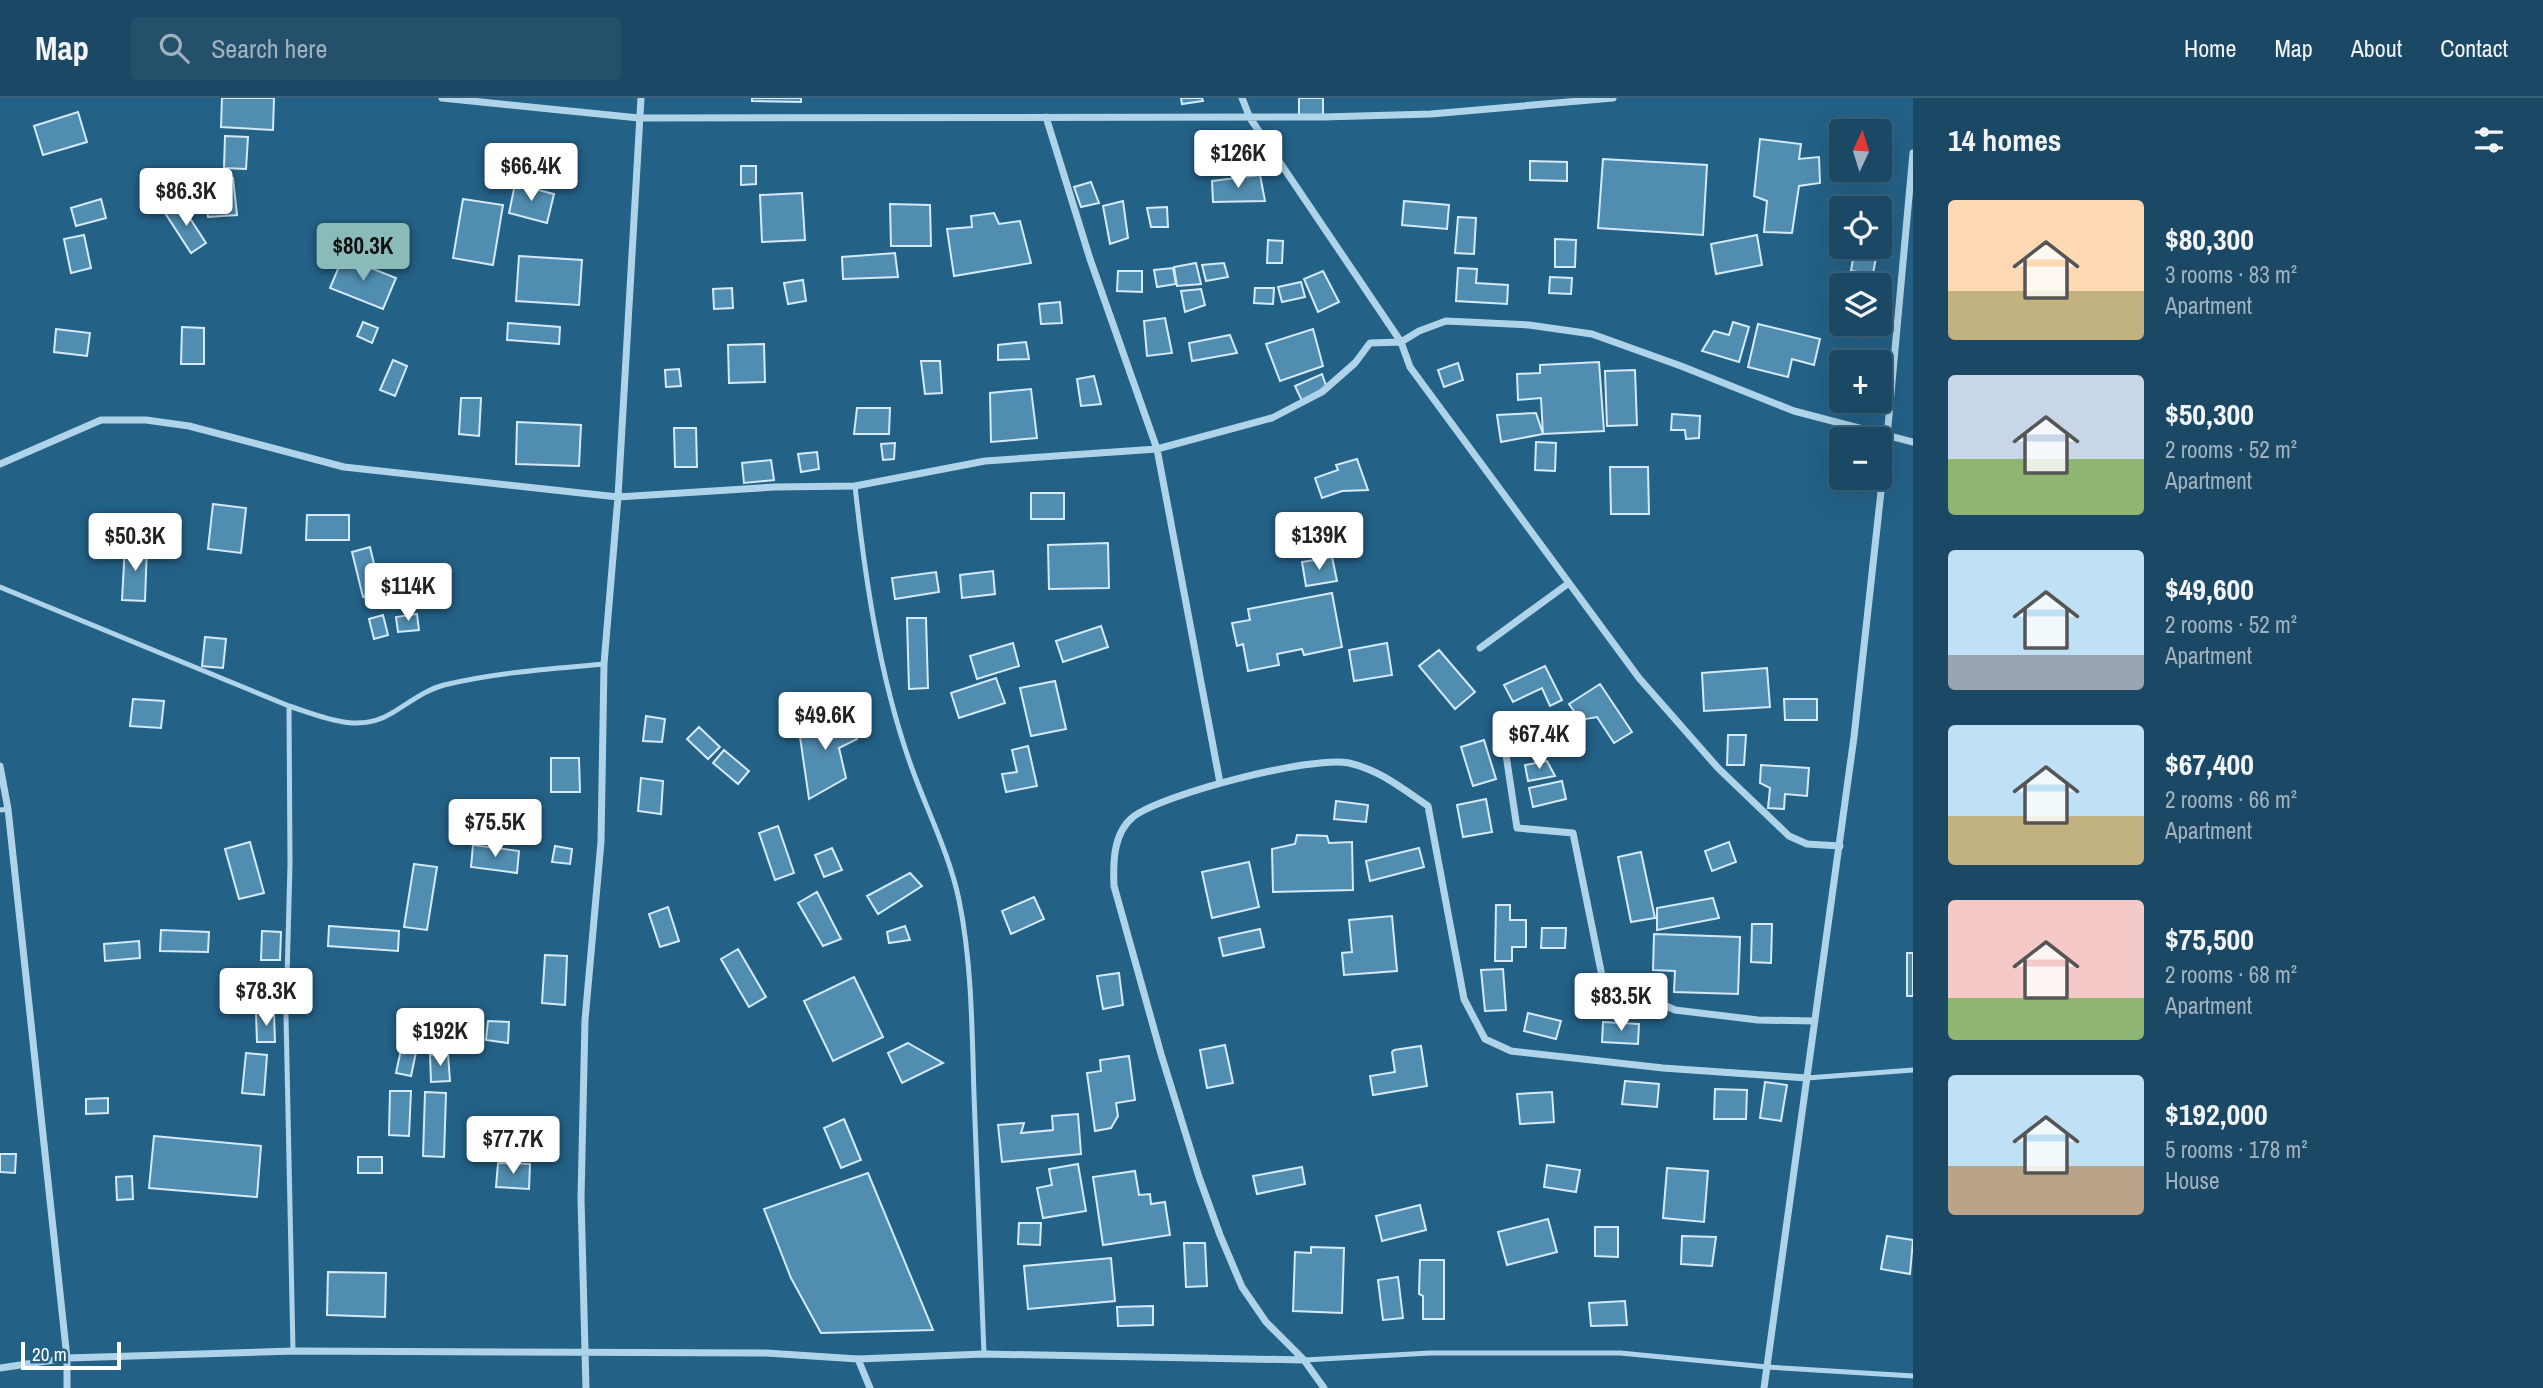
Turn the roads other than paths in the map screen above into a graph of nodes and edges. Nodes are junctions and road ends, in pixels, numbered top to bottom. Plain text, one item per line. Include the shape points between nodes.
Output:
1 (442, 98) edge
2 (641, 98) edge
3 (1242, 98) edge
4 (1613, 98) edge
5 (1046, 117) junction
6 (639, 118) junction
7 (1250, 118) junction
8 (1913, 153) edge
9 (1401, 342) junction
10 (1851, 427) edge
11 (1888, 427) edge
12 (1892, 438) edge
13 (1913, 442) edge
14 (1157, 450) junction
15 (0, 464) edge
16 (855, 486) junction
17 (1881, 490) edge
18 (618, 497) junction
19 (1569, 583) junction
20 (0, 587) edge
21 (1480, 648) dead end
22 (604, 664) junction
23 (289, 706) junction
24 (1570, 735) dead end
25 (0, 766) edge
26 (1220, 782) junction
27 (4, 809) edge
28 (1840, 846) junction
29 (1815, 1021) junction
30 (1913, 1070) edge
31 (1807, 1078) junction
32 (293, 1351) junction
33 (585, 1353) junction
34 (984, 1354) junction
35 (67, 1358) junction
36 (858, 1359) junction
37 (1304, 1360) junction
38 (1767, 1367) junction
39 (0, 1368) edge
40 (1913, 1376) edge
41 (67, 1388) edge
42 (586, 1388) edge
43 (870, 1388) edge
44 (1324, 1388) edge
45 (1764, 1388) edge

1 - 6 street
2 - 6 street
3 - 7 street
4 - 7 street via 1430,114
5 - 6 street
5 - 7 street
5 - 14 street
6 - 18 street
7 - 9 street
8 - 11 street
9 - 10 street via 1446,321 1592,334 1794,411
9 - 14 street via 1370,344 1322,391 1272,418
9 - 19 street via 1410,367
12 - 13 street
14 - 16 street via 985,461
14 - 26 street
15 - 18 street via 101,420 146,420 189,426 344,467
16 - 18 street
16 - 34 lane via 864,564 890,692 909,760 942,845 966,939
17 - 28 street
18 - 22 street
19 - 21 street
19 - 28 street via 1639,678 1718,768 1789,836 1807,844
20 - 23 lane
22 - 23 lane via 487,676 441,686 388,716 363,723 337,722
22 - 33 street via 601,842 585,1020 581,1198
23 - 32 lane via 286,1016
24 - 29 street via 1532,733 1505,748 1517,828 1573,833 1602,976 1675,1010
25 - 27 street
26 - 31 street via 1319,761 1346,762 1375,770 1428,806 1464,999 1485,1038 1494,1043 1525,1053
26 - 37 street via 1132,817 1112,860 1114,886 1161,1054 1220,1235 1242,1287 1266,1322
27 - 35 street
28 - 29 street
29 - 31 street
30 - 31 lane
31 - 38 street
32 - 33 street
32 - 35 street
33 - 36 street via 766,1353
33 - 42 street
34 - 36 street
34 - 37 street
35 - 39 street
35 - 41 street
36 - 43 street
37 - 38 lane via 1430,1353 1620,1353
37 - 44 street
38 - 40 lane
38 - 45 street

